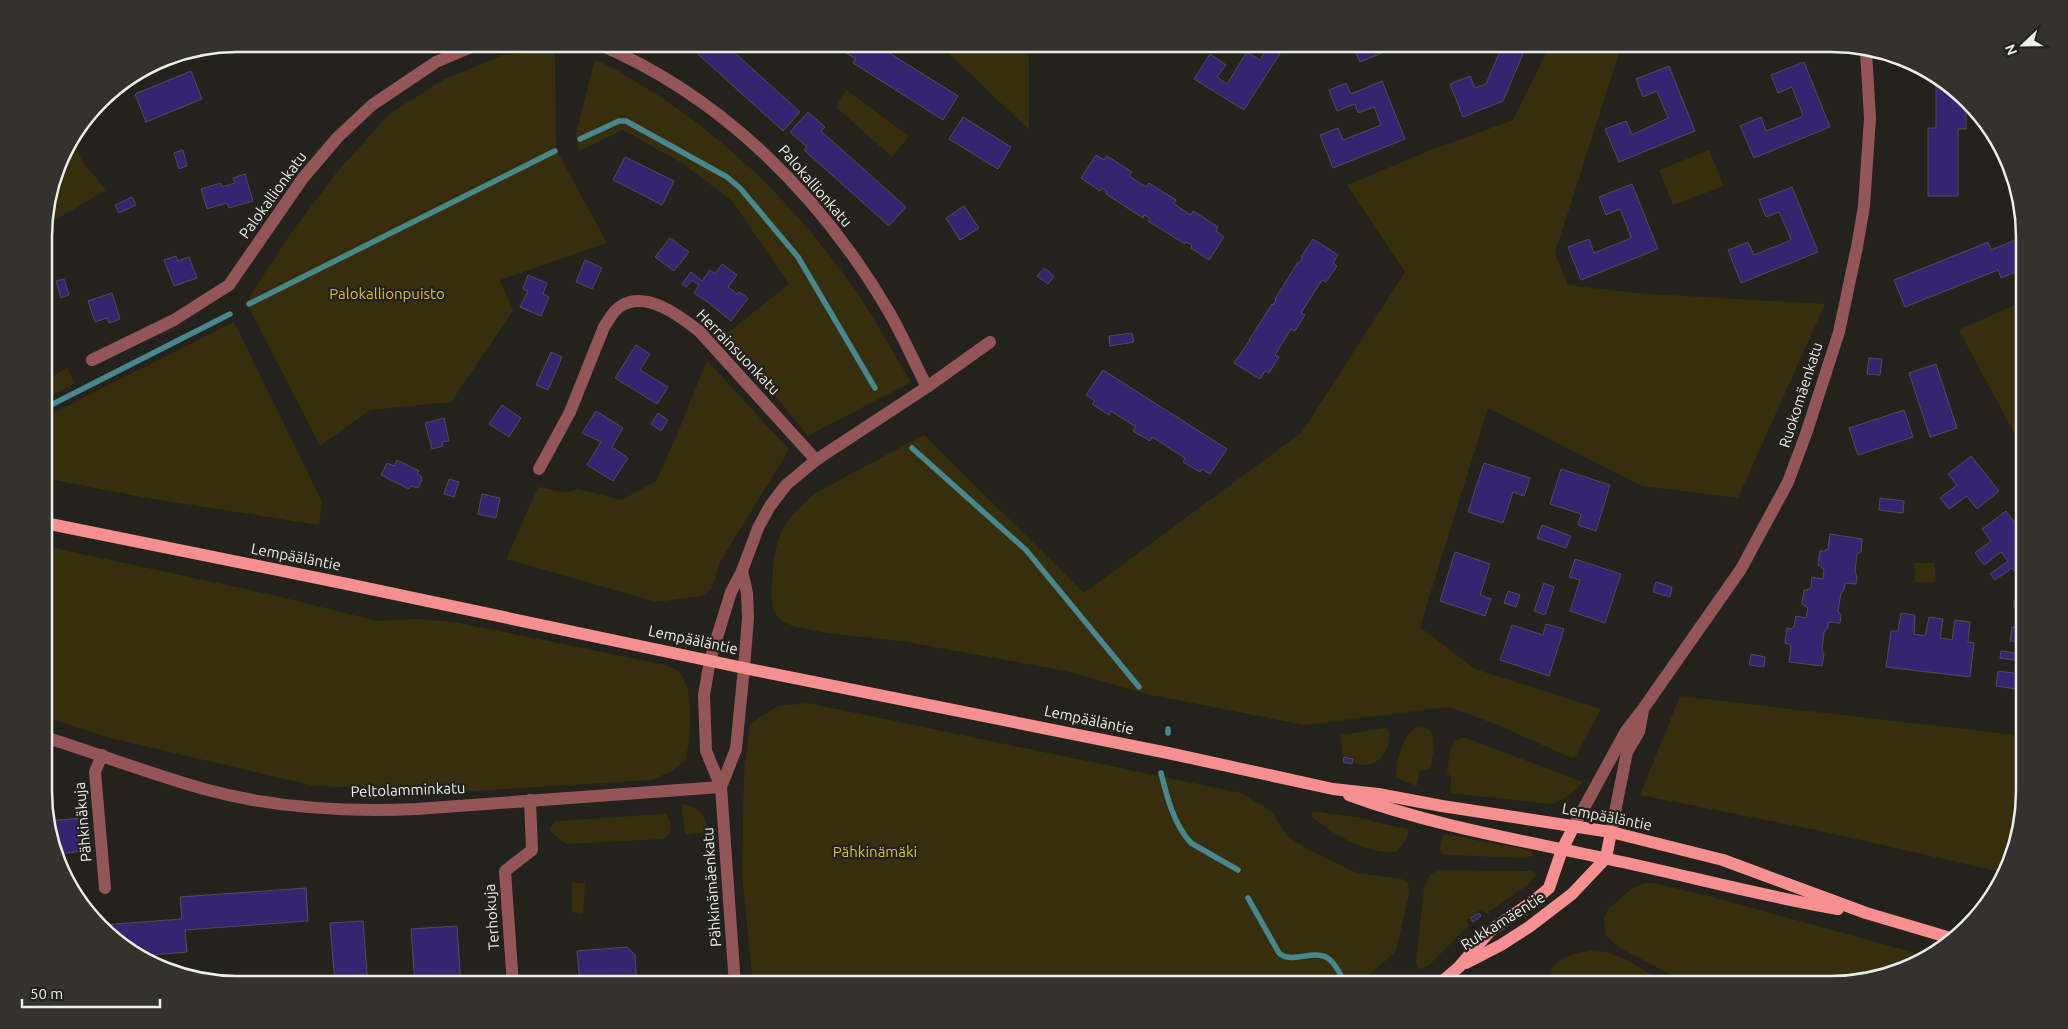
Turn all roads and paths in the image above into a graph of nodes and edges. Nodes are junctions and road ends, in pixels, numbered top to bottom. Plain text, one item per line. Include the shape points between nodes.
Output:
1 (459, 52) edge
2 (619, 52) edge
3 (1866, 56) edge
4 (990, 342) dead end
5 (92, 360) dead end
6 (927, 387) junction
7 (816, 460) junction
8 (539, 469) dead end
9 (52, 524) edge
10 (742, 571) junction
11 (710, 660) junction
12 (744, 668) junction
13 (1644, 708) junction
14 (52, 739) edge
15 (102, 755) junction
16 (722, 787) junction
17 (1334, 790) junction
18 (530, 800) junction
19 (1574, 826) junction
20 (1612, 832) junction
21 (1562, 850) junction
22 (1606, 858) junction
23 (105, 888) dead end
24 (1866, 913) junction
25 (1945, 936) edge
26 (1459, 967) junction
27 (512, 976) edge
28 (734, 976) edge
29 (1448, 976) edge

1 - 5 street, Palokallionkatu via 436,62 372,105 337,138 303,178 229,285 174,320
2 - 6 street, Palokallionkatu via 713,111 780,167 858,264 889,312
3 - 13 street, Ruokomäenkatu via 1870,118 1864,206 1839,332 1806,434 1788,482 1742,568
4 - 6 street
6 - 7 street
7 - 8 street, Herrainsuonkatu via 699,331 660,305 635,302 621,305 611,316 570,412
7 - 10 street via 786,485 770,506
9 - 11 main road, Lempääläntie
10 - 11 street via 731,592
10 - 12 street via 748,618
11 - 12 main road, Lempääläntie
11 - 16 street, Pähkinämäenkatu via 704,695 706,751
12 - 16 street, Pähkinämäenkatu via 736,749
12 - 17 main road, Lempääläntie via 1004,719
13 - 19 street, Ruokomäenkatu via 1626,731
13 - 20 street, Ruokomäenkatu via 1639,732 1627,752
14 - 15 street, Peltolamminkatu
15 - 18 street, Peltolamminkatu via 205,789 291,805 376,811
15 - 23 street, Pähkinäkuja via 95,772
16 - 18 street, Peltolamminkatu
16 - 28 street, Pähkinämäenkatu
17 - 19 main road, Lempääläntie via 1378,794
17 - 21 main road, Lempääläntie via 1448,825
18 - 27 street, Terhokuja via 532,850 505,871
19 - 20 main road, Lempääläntie
19 - 21 main road, Rukkamäentie
20 - 22 main road, Ruokomäenkatu
20 - 24 main road, Lempääläntie via 1723,860
21 - 22 main road, Lempääläntie
21 - 26 main road, Rukkamäentie via 1549,888 1490,931
22 - 24 main road, Lempääläntie via 1782,900
22 - 26 main road, Rukkamäentie via 1552,911 1501,945
24 - 25 main road, Lempääläntie
26 - 29 main road, Rukkamäentie

